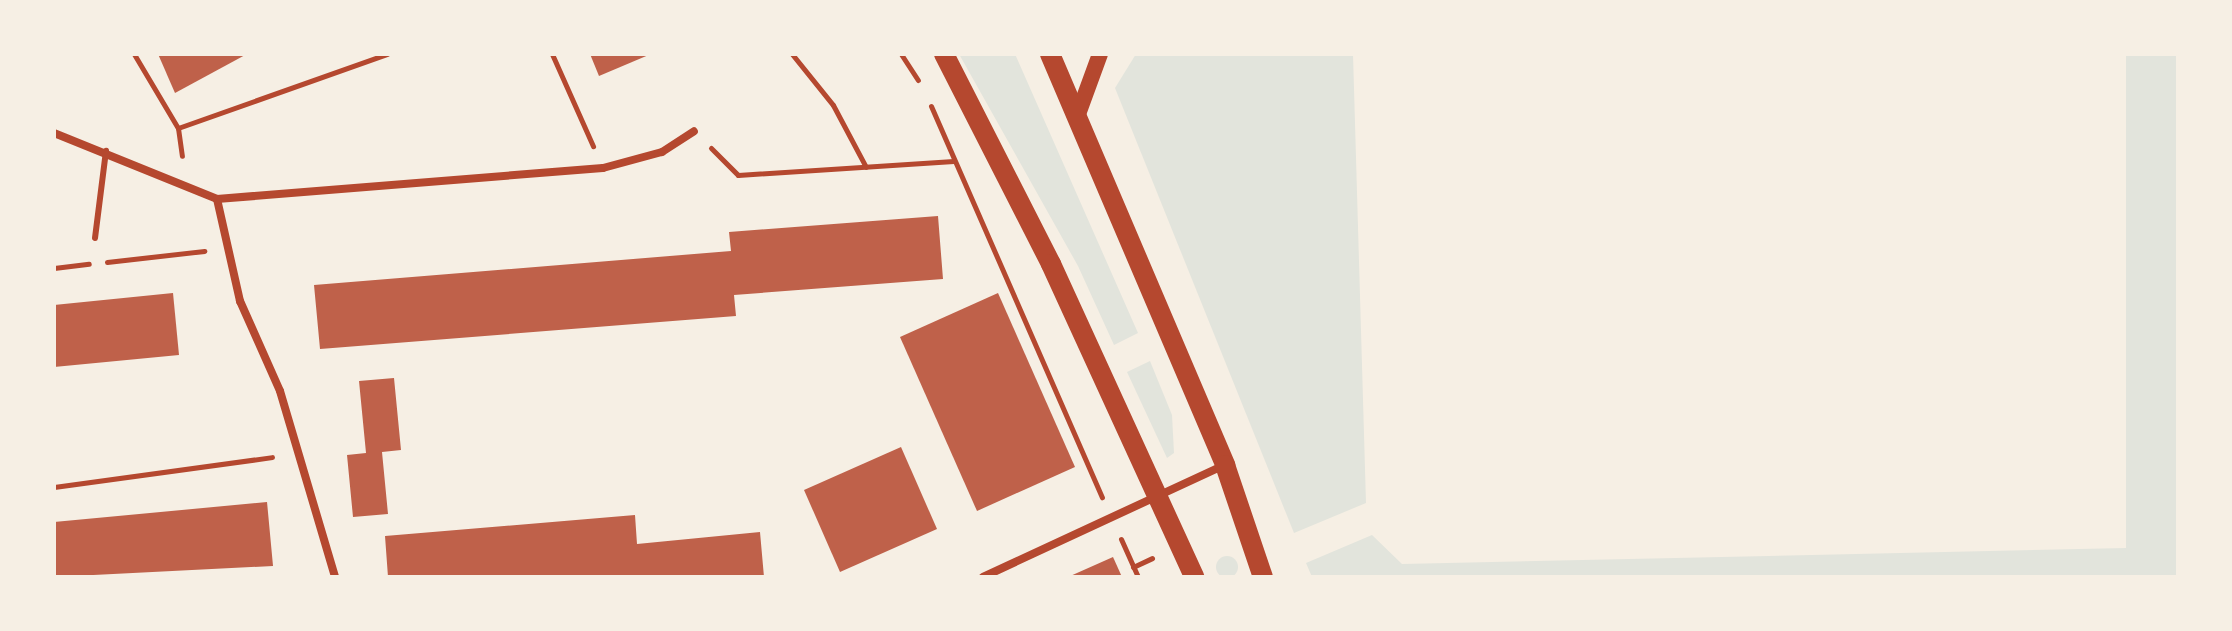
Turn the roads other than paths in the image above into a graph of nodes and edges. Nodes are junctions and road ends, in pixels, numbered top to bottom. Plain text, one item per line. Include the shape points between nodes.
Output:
1 (944, 54) edge
2 (1050, 54) edge
3 (1100, 54) edge
4 (1077, 117) junction
5 (694, 131) road end
6 (54, 133) edge
7 (106, 151) junction
8 (217, 199) junction
9 (95, 238) dead end
10 (1225, 465) junction
11 (1158, 497) junction
12 (335, 577) edge
13 (983, 577) edge
14 (1194, 577) edge
15 (1263, 577) edge

1 - 11 main road
2 - 4 main road
3 - 4 main road
4 - 10 main road
5 - 8 street via 662,152 603,168
6 - 7 street
7 - 8 street
7 - 9 lane
8 - 12 street via 226,248 301,453
10 - 11 street
10 - 15 main road
11 - 13 street
11 - 14 main road

